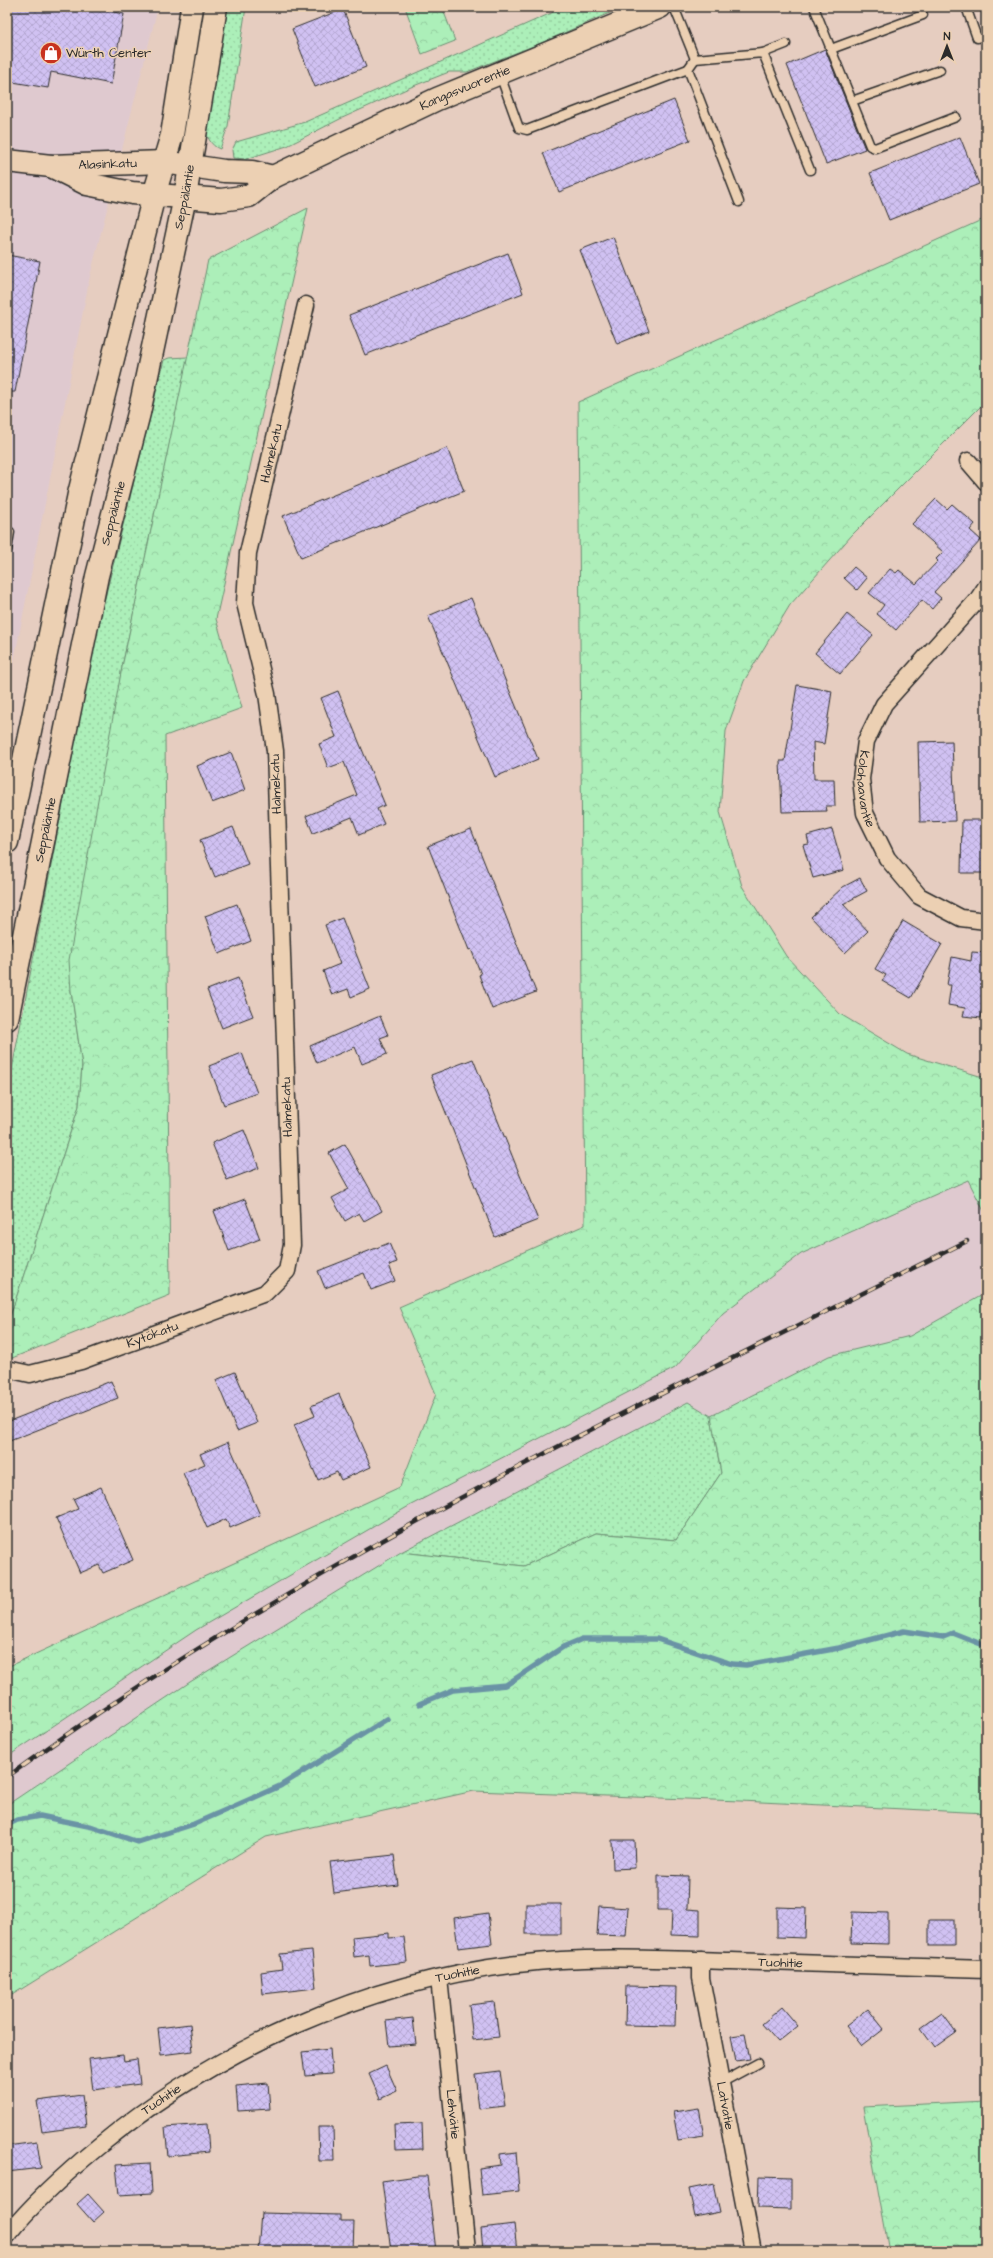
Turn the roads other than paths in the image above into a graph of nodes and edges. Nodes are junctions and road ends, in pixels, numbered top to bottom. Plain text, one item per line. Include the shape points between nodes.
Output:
1 (192, 7) edge
2 (216, 7) edge
3 (660, 7) edge
4 (674, 7) edge
5 (814, 7) edge
6 (966, 7) edge
7 (922, 15) dead end
8 (986, 37) edge
9 (786, 44) dead end
10 (831, 49) junction
11 (762, 53) junction
12 (695, 59) junction
13 (688, 69) junction
14 (940, 70) dead end
15 (499, 73) junction
16 (852, 101) junction
17 (956, 117) dead end
18 (7, 161) edge
19 (164, 162) junction
20 (51, 166) junction
21 (191, 167) junction
22 (810, 170) dead end
23 (273, 176) junction
24 (154, 194) junction
25 (185, 197) junction
26 (739, 202) dead end
27 (306, 305) dead end
28 (968, 462) dead end
29 (986, 482) edge
30 (10, 532) dead end
31 (7, 550) edge
32 (986, 587) edge
33 (7, 842) edge
34 (986, 921) edge
35 (7, 1019) edge
36 (286, 1271) joint
37 (7, 1369) edge
38 (701, 1960) junction
39 (986, 1969) edge
40 (439, 1978) junction
41 (758, 2063) dead end
42 (721, 2083) junction
43 (7, 2235) edge
44 (466, 2251) edge
45 (753, 2251) edge

1 - 19 main road, Seppäläntie via 172,135
2 - 21 main road, Seppäläntie
3 - 15 main road, Kangasvuorentie
4 - 12 lane
5 - 10 lane
6 - 8 lane via 977,38
7 - 10 lane
9 - 11 lane
10 - 16 lane
11 - 12 lane
11 - 22 lane
12 - 13 lane
13 - 15 lane via 527,130 519,128
13 - 26 lane
14 - 16 lane
15 - 23 main road, Kangasvuorentie via 437,99
16 - 17 lane via 870,146 875,148
18 - 20 main road, Alasinkatu
19 - 20 main road, Alasinkatu
19 - 21 main road
19 - 24 main road, Seppäläntie
20 - 24 main road, Alasinkatu via 87,184
21 - 23 main road
21 - 25 main road, Seppäläntie
23 - 25 main road, Kangasvuorentie via 249,196 236,199
24 - 25 main road, Kangasvuorentie
24 - 33 main road, Seppäläntie via 79,494
25 - 35 main road, Seppäläntie via 139,413 97,576
27 - 36 street, Halmekatu via 248,554 245,603 267,694 275,751 292,1245
28 - 29 street
30 - 31 lane
32 - 34 street, Kolohaavantie via 884,704 866,741 861,779 865,813 886,858 919,896 961,918
36 - 37 street, Kytökatu via 265,1293 81,1361 30,1374
38 - 39 street, Tuohitie
38 - 40 street, Tuohitie via 580,1959 518,1964
38 - 42 street, Latvatie via 701,1978
40 - 43 street, Tuohitie via 389,1990 342,2006 259,2041 209,2067 163,2097 78,2163
40 - 44 street, Lehvätie
41 - 42 lane
42 - 45 street, Latvatie

